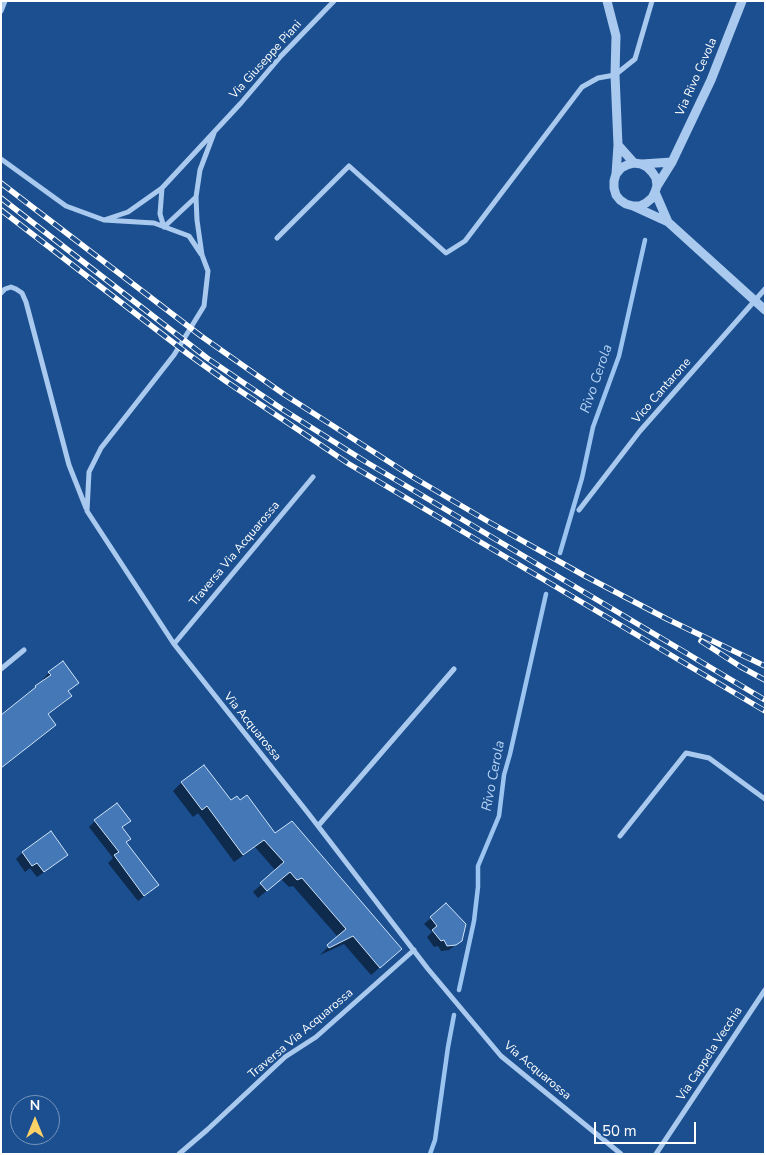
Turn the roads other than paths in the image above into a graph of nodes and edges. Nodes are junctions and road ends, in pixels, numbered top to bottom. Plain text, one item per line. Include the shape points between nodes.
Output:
1 (5, 1) edge
2 (334, 1) edge
3 (607, 1) edge
4 (652, 1) edge
5 (742, 1) edge
6 (1, 11) edge
7 (615, 75) junction
8 (214, 133) junction
9 (618, 145) junction
10 (1, 159) edge
11 (672, 162) junction
12 (638, 164) junction
13 (616, 174) junction
14 (162, 188) junction
15 (656, 189) junction
16 (196, 197) junction
17 (633, 206) junction
18 (104, 220) junction
19 (668, 222) junction
20 (164, 227) junction
21 (277, 238) dead end
22 (202, 255) junction
23 (765, 289) edge
24 (1, 293) edge
25 (754, 300) junction
26 (765, 310) edge
27 (313, 477) dead end
28 (579, 510) dead end
29 (87, 511) junction
30 (174, 644) junction
31 (24, 650) dead end
32 (1, 669) edge
33 (454, 669) dead end
34 (765, 799) edge
35 (318, 826) junction
36 (620, 836) dead end
37 (414, 950) junction
38 (765, 990) edge
39 (179, 1154) edge
40 (620, 1154) edge
41 (656, 1154) edge

1 - 6 street
2 - 8 street, Via Giuseppe Piani
3 - 7 street via 616,36
4 - 7 street via 635,59
5 - 11 street, Via Rivo Cevola via 711,80
7 - 9 street
7 - 21 street via 598,78 582,87 465,241 446,253 349,166
8 - 14 street, Via Giuseppe Piani
8 - 16 street via 200,170
9 - 12 street
9 - 13 street
10 - 18 street via 66,206
11 - 12 street
11 - 15 street, Via Rivo Cevola
12 - 13 street via 627,165
12 - 15 street via 652,172 656,178
13 - 17 street via 616,195
14 - 18 street, Via Giuseppe Piani via 128,212
14 - 20 street via 160,214
15 - 17 street via 646,203
15 - 19 street
16 - 20 street
16 - 22 street
17 - 19 street
18 - 20 street via 154,223
19 - 25 street
20 - 22 street via 189,236
22 - 29 street via 208,271 204,306 174,355 101,448 89,472
23 - 25 street, Vico Cantarone
24 - 29 street, Via Acquarossa via 11,287 22,294 26,302 69,465
25 - 26 street
25 - 28 street, Vico Cantarone via 640,430
27 - 30 street, Traversa Via Acquarossa
29 - 30 street, Via Acquarossa
30 - 35 street, Via Acquarossa
31 - 32 street
33 - 35 street
34 - 36 street via 709,758 686,754
35 - 37 street, Via Acquarossa
37 - 39 street, Traversa Via Acquarossa via 316,1037 285,1057
37 - 40 street, Via Acquarossa via 501,1056
38 - 41 street, Via Cappela Vecchia

